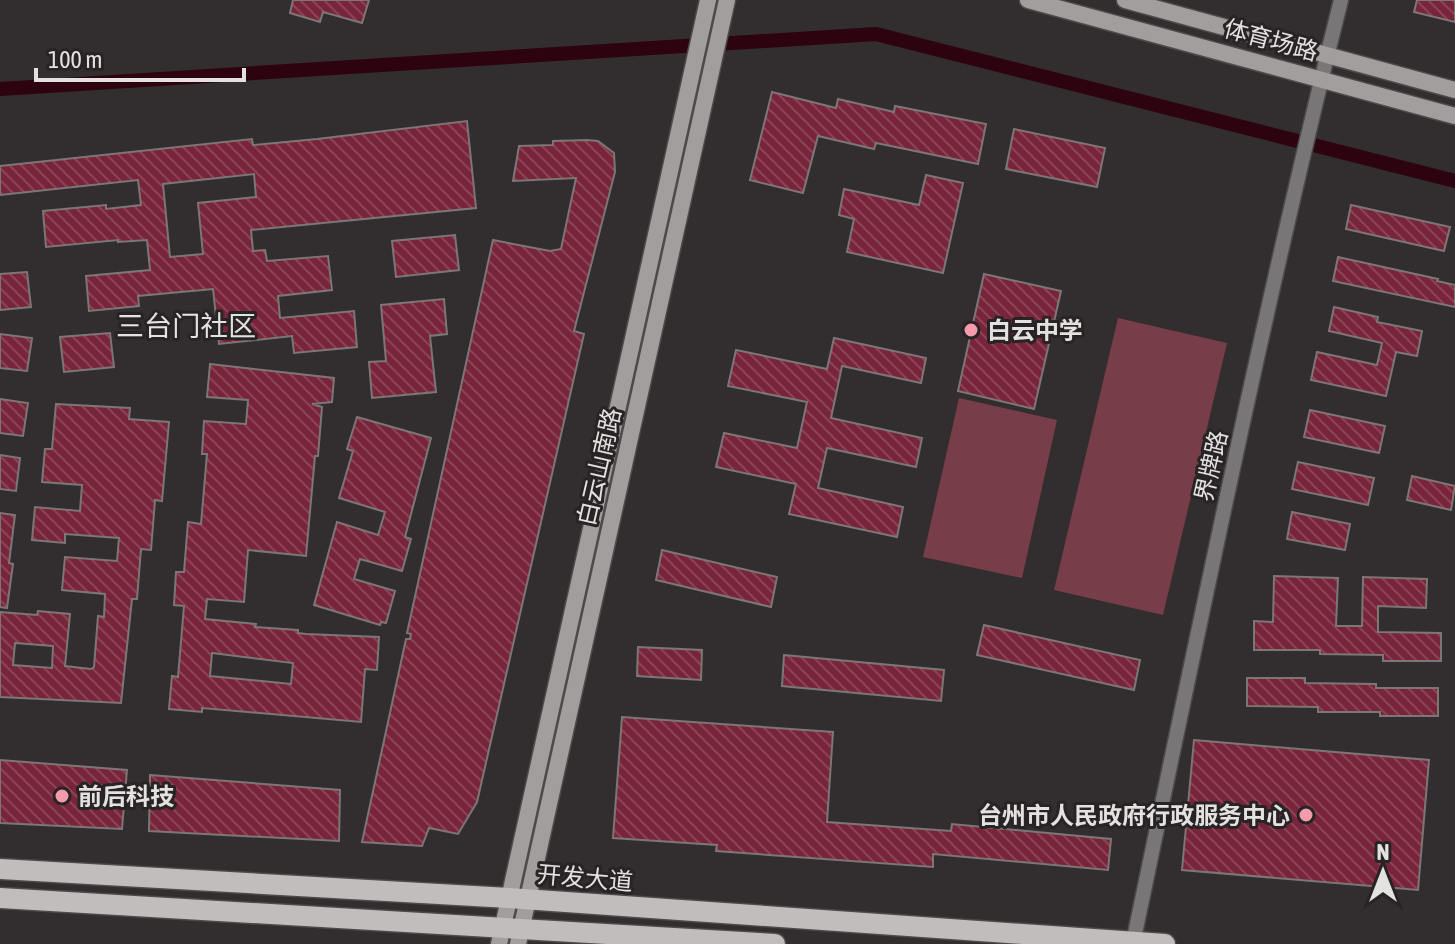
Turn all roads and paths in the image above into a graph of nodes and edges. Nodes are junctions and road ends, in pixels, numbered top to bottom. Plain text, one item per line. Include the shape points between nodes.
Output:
1 (708, 0) edge
2 (727, 0) edge
3 (1028, 0) edge
4 (1125, 0) edge
5 (1341, 0) edge
6 (1328, 55) junction
7 (1322, 78) junction
8 (1455, 90) edge
9 (1455, 116) edge
10 (0, 869) edge
11 (0, 898) edge
12 (518, 899) junction
13 (510, 936) edge
14 (1133, 943) edge
15 (775, 944) edge
16 (1165, 944) edge

1 - 12 main road, 白云山南路
2 - 12 main road, 白云山南路
3 - 7 main road, 体育场路
4 - 6 main road, 体育场路
5 - 6 street, 界牌路
6 - 7 street, 界牌路
6 - 8 main road, 体育场路
7 - 9 main road, 体育场路
7 - 14 street, 界牌路
10 - 12 main road, 开发大道
11 - 13 main road
12 - 13 main road, 白云山南路
12 - 14 main road, 开发大道
13 - 15 main road
14 - 16 main road, 开发大道

